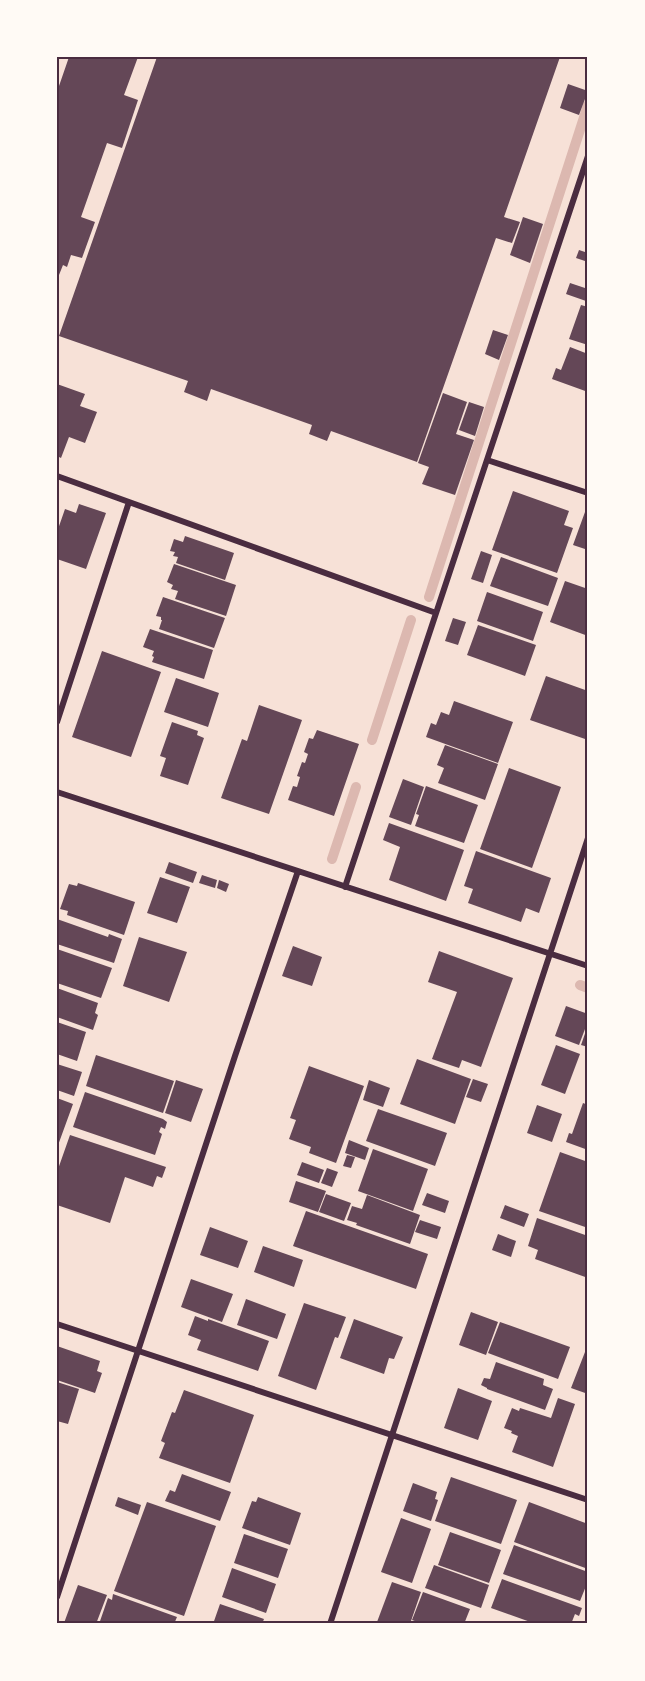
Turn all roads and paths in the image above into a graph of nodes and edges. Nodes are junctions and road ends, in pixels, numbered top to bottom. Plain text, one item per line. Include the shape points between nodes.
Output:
1 (588, 156) edge
2 (487, 460) junction
3 (57, 476) edge
4 (588, 493) edge
5 (129, 502) junction
6 (436, 614) junction
7 (57, 722) edge
8 (57, 792) edge
9 (588, 838) edge
10 (298, 871) junction
11 (345, 887) junction
12 (550, 954) junction
13 (588, 966) edge
14 (57, 1324) edge
15 (138, 1350) junction
16 (392, 1435) junction
17 (588, 1500) edge
18 (57, 1597) edge
19 (330, 1624) edge

1 - 2 street
2 - 4 street
2 - 6 street
3 - 5 street
5 - 6 street
5 - 7 street
6 - 11 street
8 - 10 street
9 - 12 street
10 - 11 street
10 - 15 street
11 - 12 street
12 - 13 street
12 - 16 street
14 - 15 street
15 - 16 street
15 - 18 street
16 - 17 street
16 - 19 street

